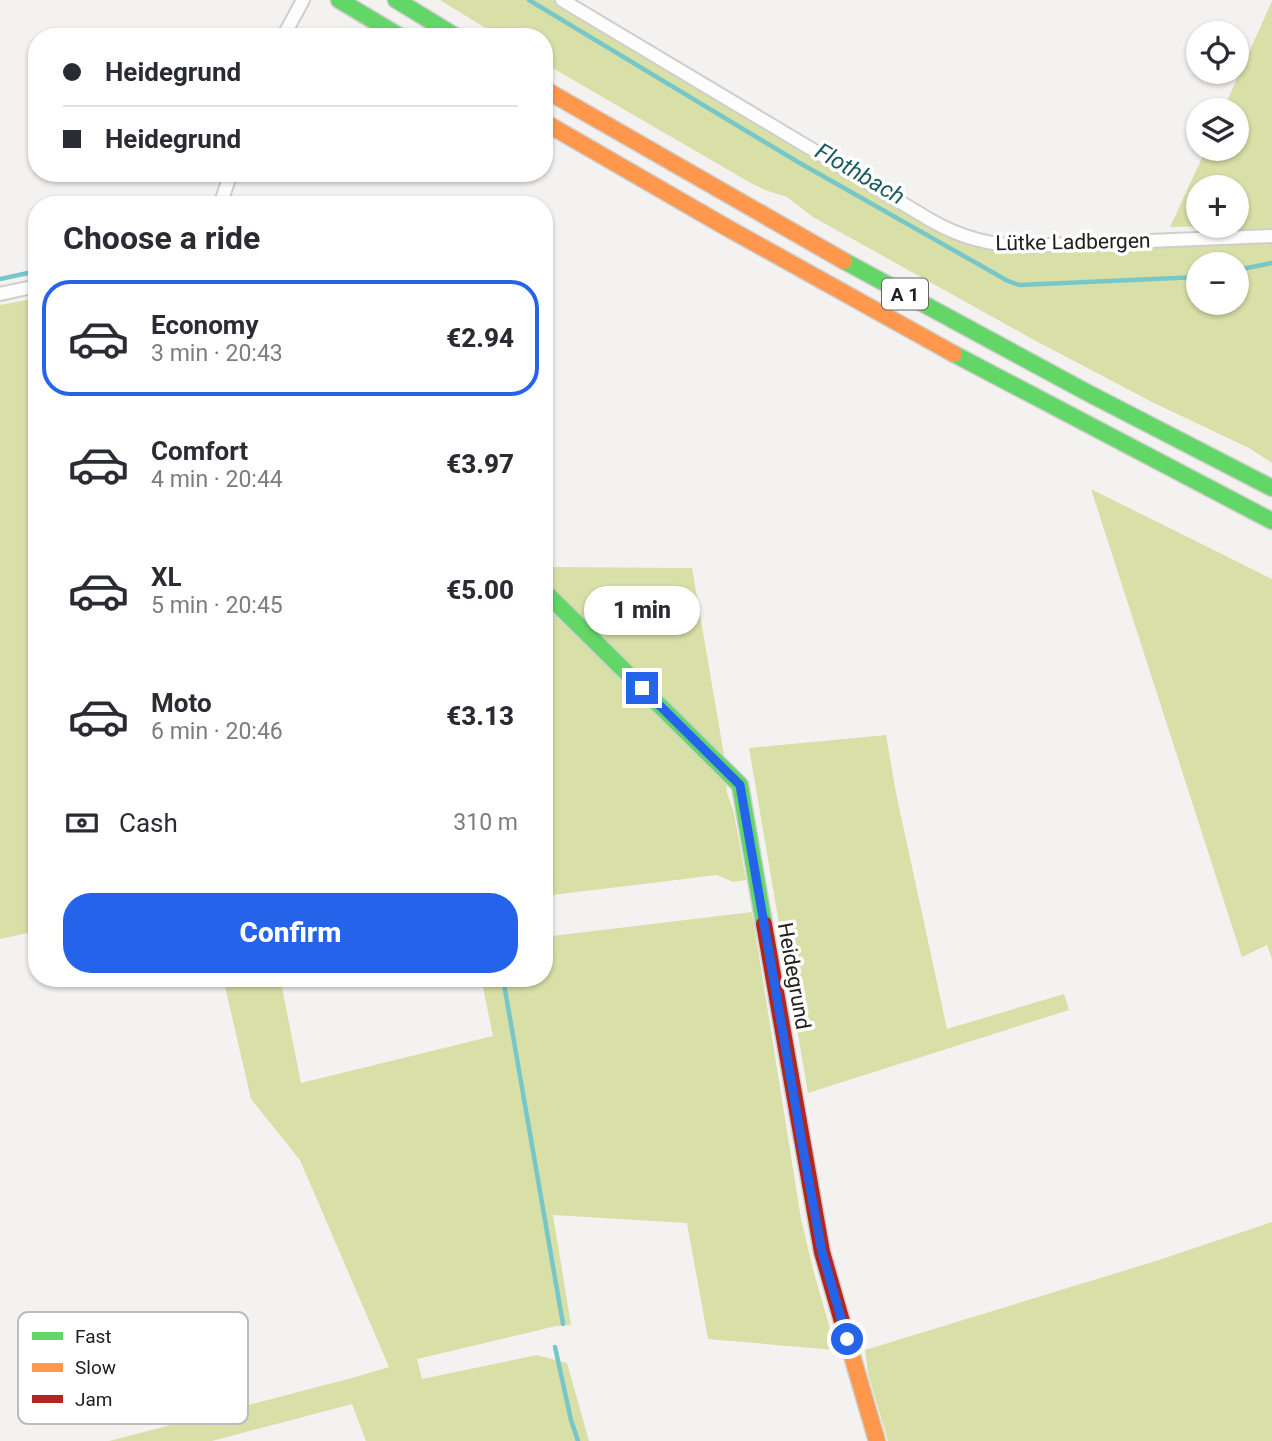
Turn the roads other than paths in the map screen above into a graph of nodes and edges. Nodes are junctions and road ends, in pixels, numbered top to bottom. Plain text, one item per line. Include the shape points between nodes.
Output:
1 (303, 0) edge
2 (339, 0) edge
3 (396, 0) edge
4 (562, 0) edge
5 (288, 28) edge
6 (386, 28) edge
7 (442, 28) edge
8 (553, 94) edge
9 (553, 127) edge
10 (1272, 236) edge
11 (28, 288) edge
12 (0, 294) edge
13 (1272, 488) edge
14 (1272, 521) edge
15 (553, 600) edge
16 (877, 1441) edge

1 - 5 street
2 - 6 main road
3 - 7 main road
4 - 10 street, Lütke Ladbergen via 932,221 974,240 1024,246
8 - 13 main road, A 1 via 924,305
9 - 14 main road, A 1 via 898,324
11 - 12 street
15 - 16 main road, Heidegrund via 740,785 822,1252

